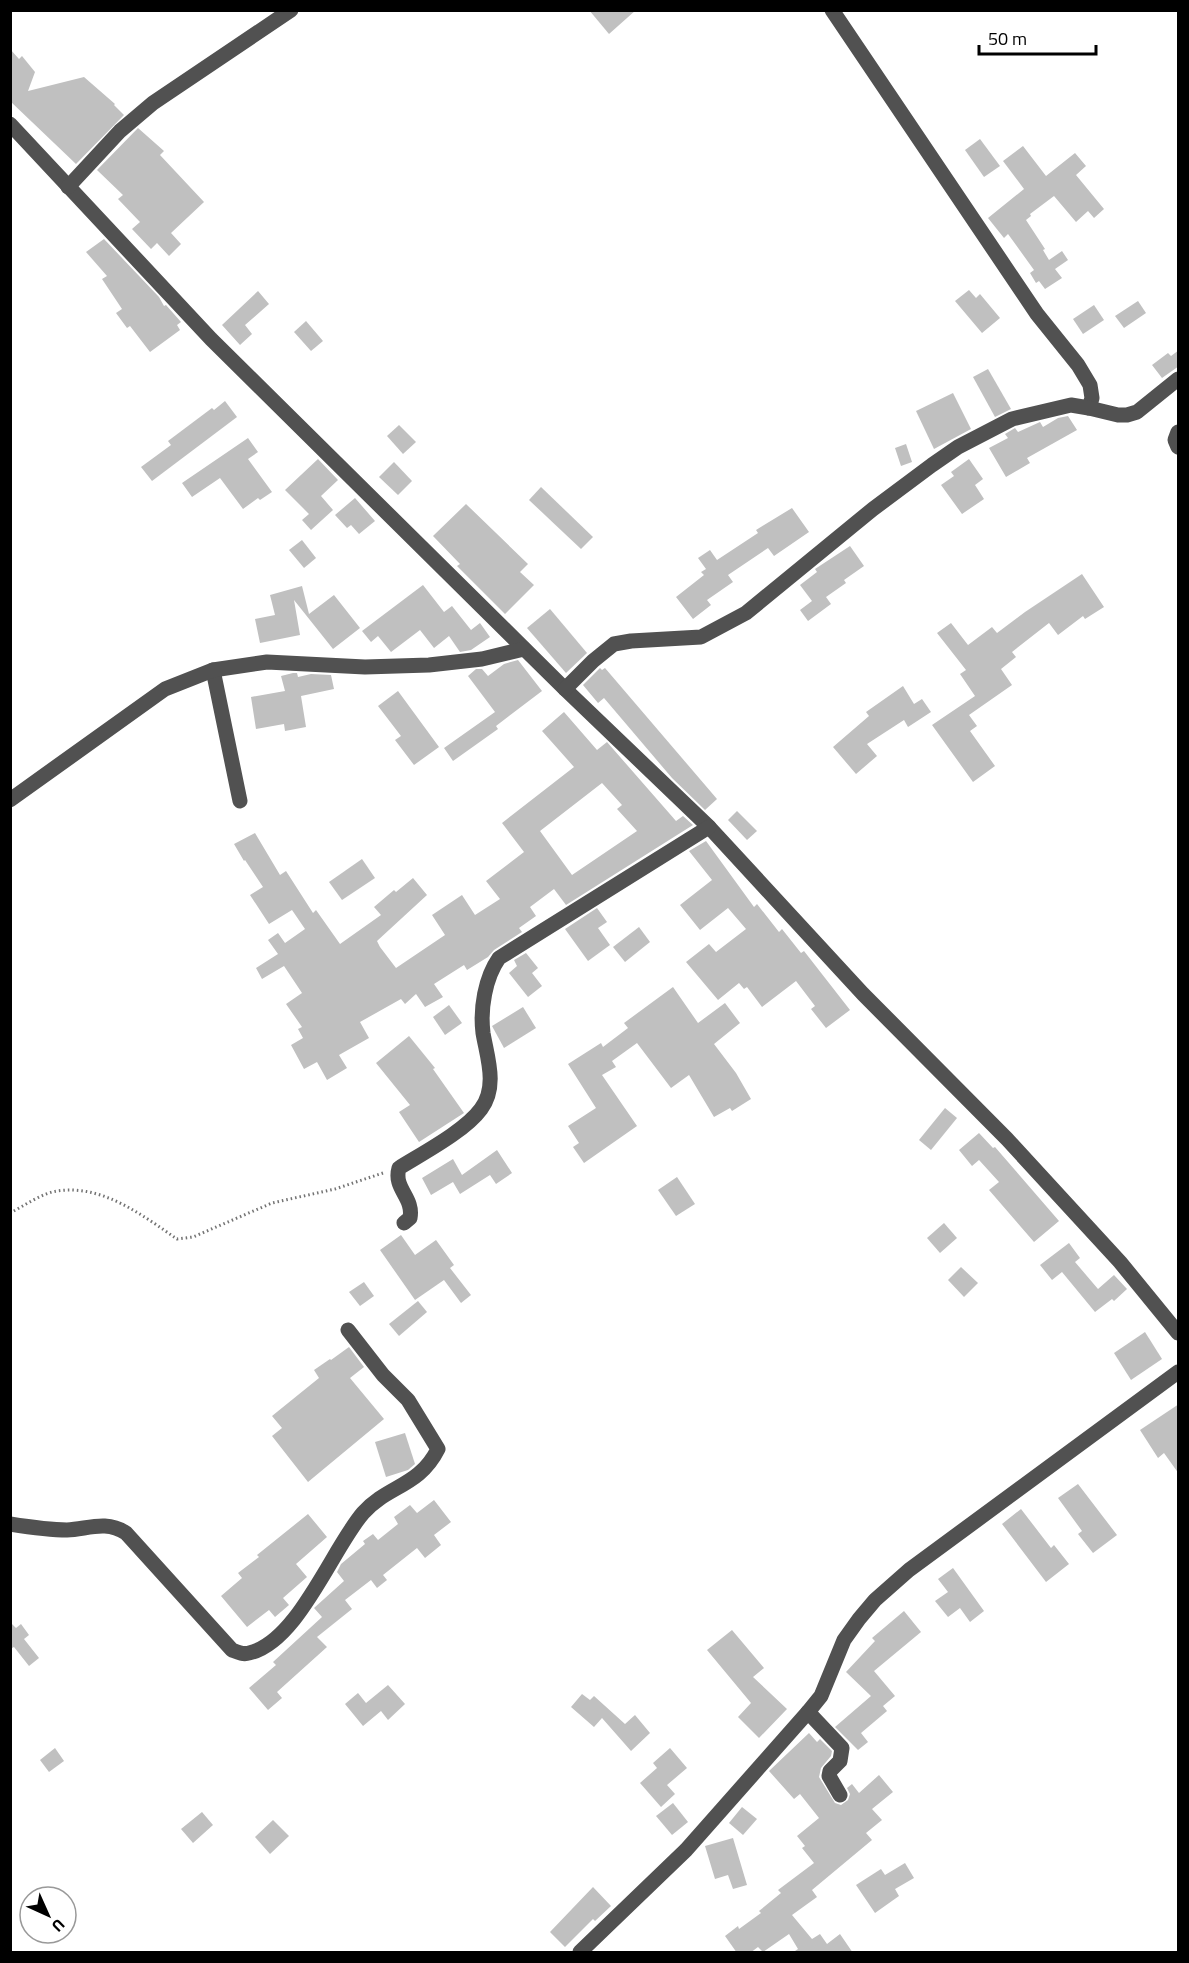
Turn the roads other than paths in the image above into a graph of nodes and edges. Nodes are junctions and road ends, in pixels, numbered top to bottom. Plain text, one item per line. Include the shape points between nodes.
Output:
1 (291, 10) edge
2 (832, 10) edge
3 (10, 124) edge
4 (68, 187) junction
5 (1179, 379) edge
6 (1089, 408) junction
7 (1179, 432) edge
8 (1179, 447) edge
9 (525, 648) junction
10 (213, 670) junction
11 (565, 689) junction
12 (10, 800) edge
13 (240, 801) dead end
14 (709, 826) junction
15 (404, 1223) dead end
16 (348, 1330) dead end
17 (1179, 1333) edge
18 (1179, 1372) edge
19 (10, 1524) edge
20 (808, 1712) junction
21 (840, 1795) dead end
22 (580, 1953) edge

1 - 4 street via 153,103 120,131
2 - 6 street via 1037,314 1078,365 1090,385
3 - 4 street
4 - 9 street via 211,339
5 - 6 street via 1137,412 1118,416
6 - 11 street via 1071,405 1012,419 958,447 873,509 746,613 701,637 614,644
7 - 8 street via 1175,440
9 - 10 street via 482,659 429,665 364,667 267,662
9 - 11 street
10 - 12 street via 165,689
10 - 13 street
11 - 14 street
14 - 15 street via 499,958 492,967 486,985 483,1031 491,1070 482,1108 458,1130 399,1168 398,1184 411,1212
14 - 17 street via 863,994 1007,1138
16 - 19 street via 408,1400 438,1449 422,1473 364,1512 295,1619 259,1650 248,1654 232,1650 121,1530 105,1525 68,1530
18 - 20 street via 909,1570 875,1600 844,1640 829,1679
20 - 21 street via 842,1748 840,1761 829,1776
20 - 22 street via 686,1850

